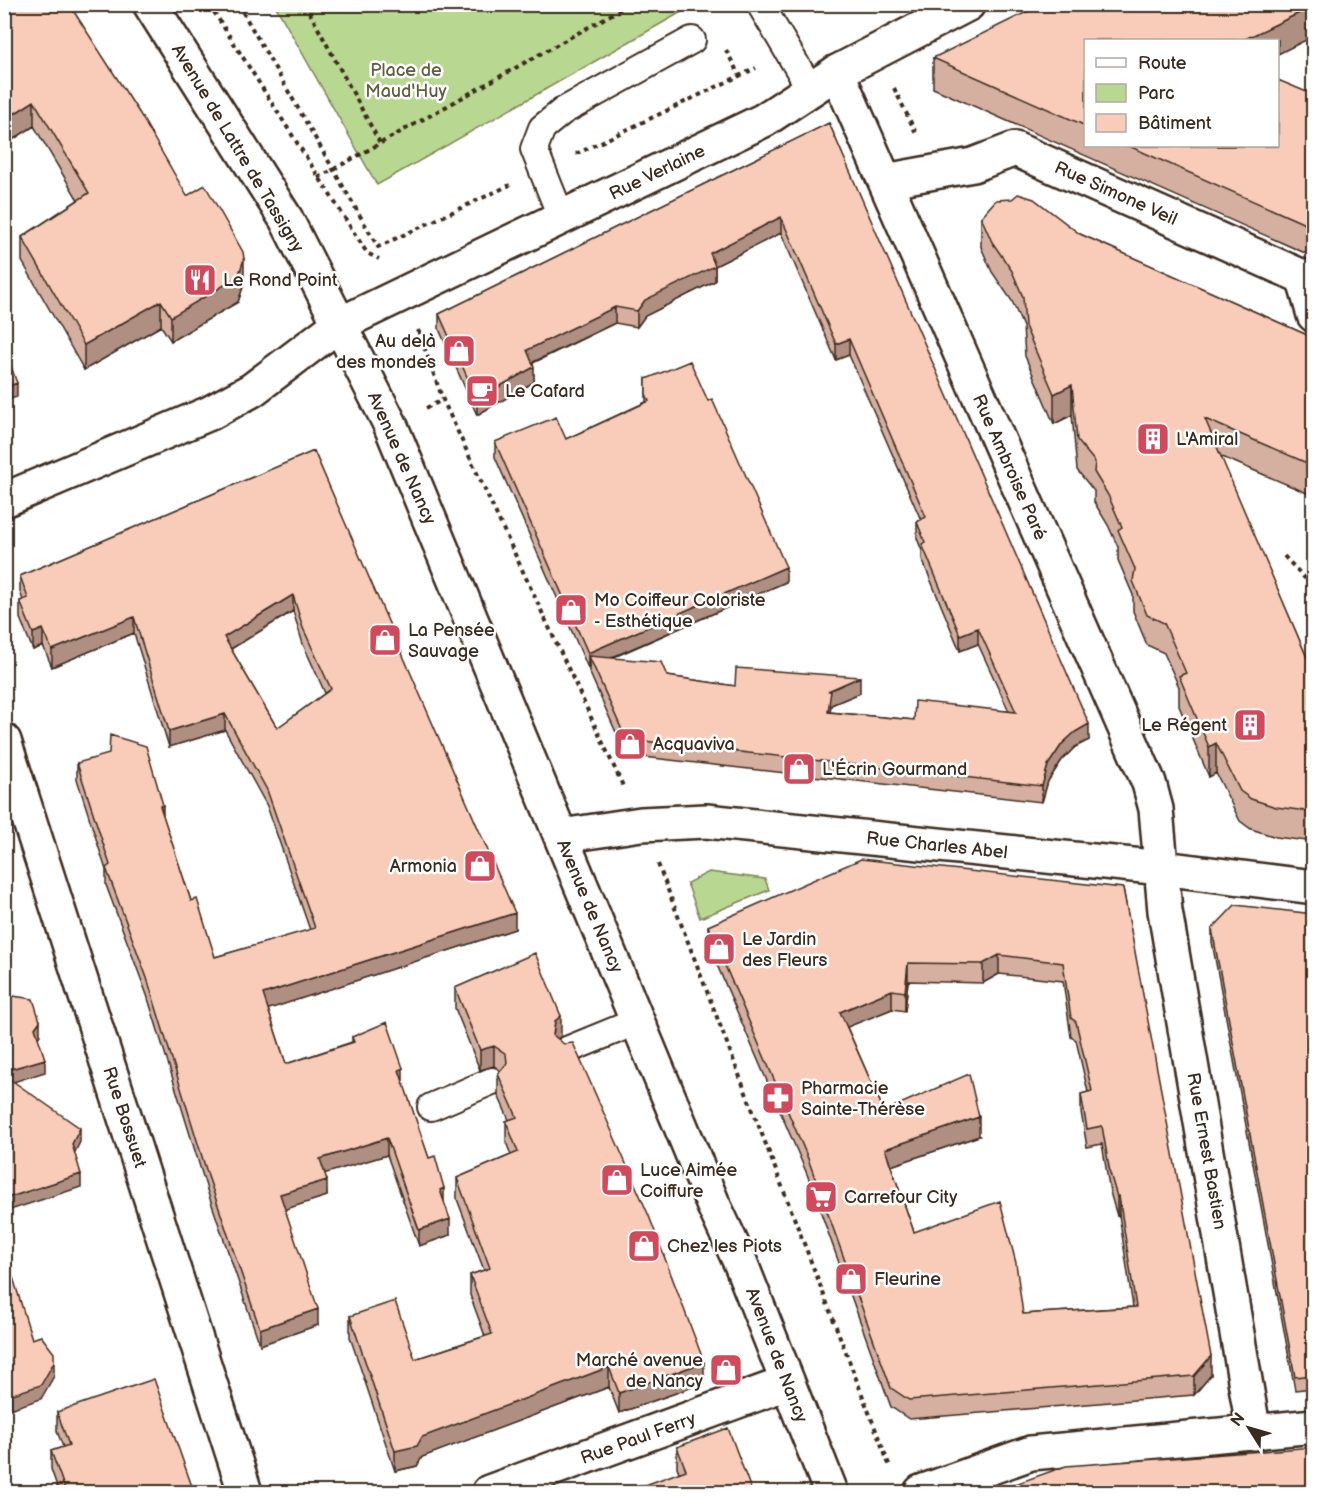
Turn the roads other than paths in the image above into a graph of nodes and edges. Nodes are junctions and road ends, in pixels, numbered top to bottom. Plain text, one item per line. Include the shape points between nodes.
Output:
1 (150, 4) edge
2 (760, 4) edge
3 (968, 4) edge
4 (692, 40) dead end
5 (824, 81) junction
6 (885, 182) junction
7 (562, 219) junction
8 (1313, 312) edge
9 (338, 325) junction
10 (4, 500) edge
11 (4, 741) edge
12 (561, 836) junction
13 (1162, 868) junction
14 (1314, 887) edge
15 (638, 1021) junction
16 (567, 1050) edge
17 (492, 1081) dead end
18 (431, 1107) dead end
19 (787, 1383) junction
20 (1314, 1426) edge
21 (1254, 1433) junction
22 (245, 1492) edge
23 (489, 1492) edge
24 (831, 1492) edge
25 (921, 1492) edge

1 - 9 street, Avenue de Lattre de Tassigny via 286,219
2 - 5 lane via 787,53
3 - 5 street, Rue Verlaine
4 - 7 lane via 563,111 542,128 534,149
5 - 6 street, Rue Ambroise Paré
5 - 7 street, Rue Verlaine via 764,120
6 - 8 street, Rue Simone Veil via 973,165 1015,149 1303,277
6 - 13 street, Rue Ambroise Paré via 1149,783
7 - 9 street, Rue Verlaine
9 - 10 street, Rue Verlaine via 252,390 210,412
9 - 12 street, Avenue de Nancy via 400,449
11 - 22 street, Rue Bossuet
12 - 13 street, Rue Charles Abel via 641,824 706,821
12 - 15 street, Avenue de Nancy
13 - 14 street, Rue Charles Abel
13 - 21 street, Rue Ernest Bastien via 1165,911
15 - 16 lane
15 - 19 street, Avenue de Nancy
17 - 18 lane
19 - 23 street, Rue Paul Ferry
19 - 24 street, Avenue de Nancy
20 - 21 street
21 - 25 street via 1031,1453

